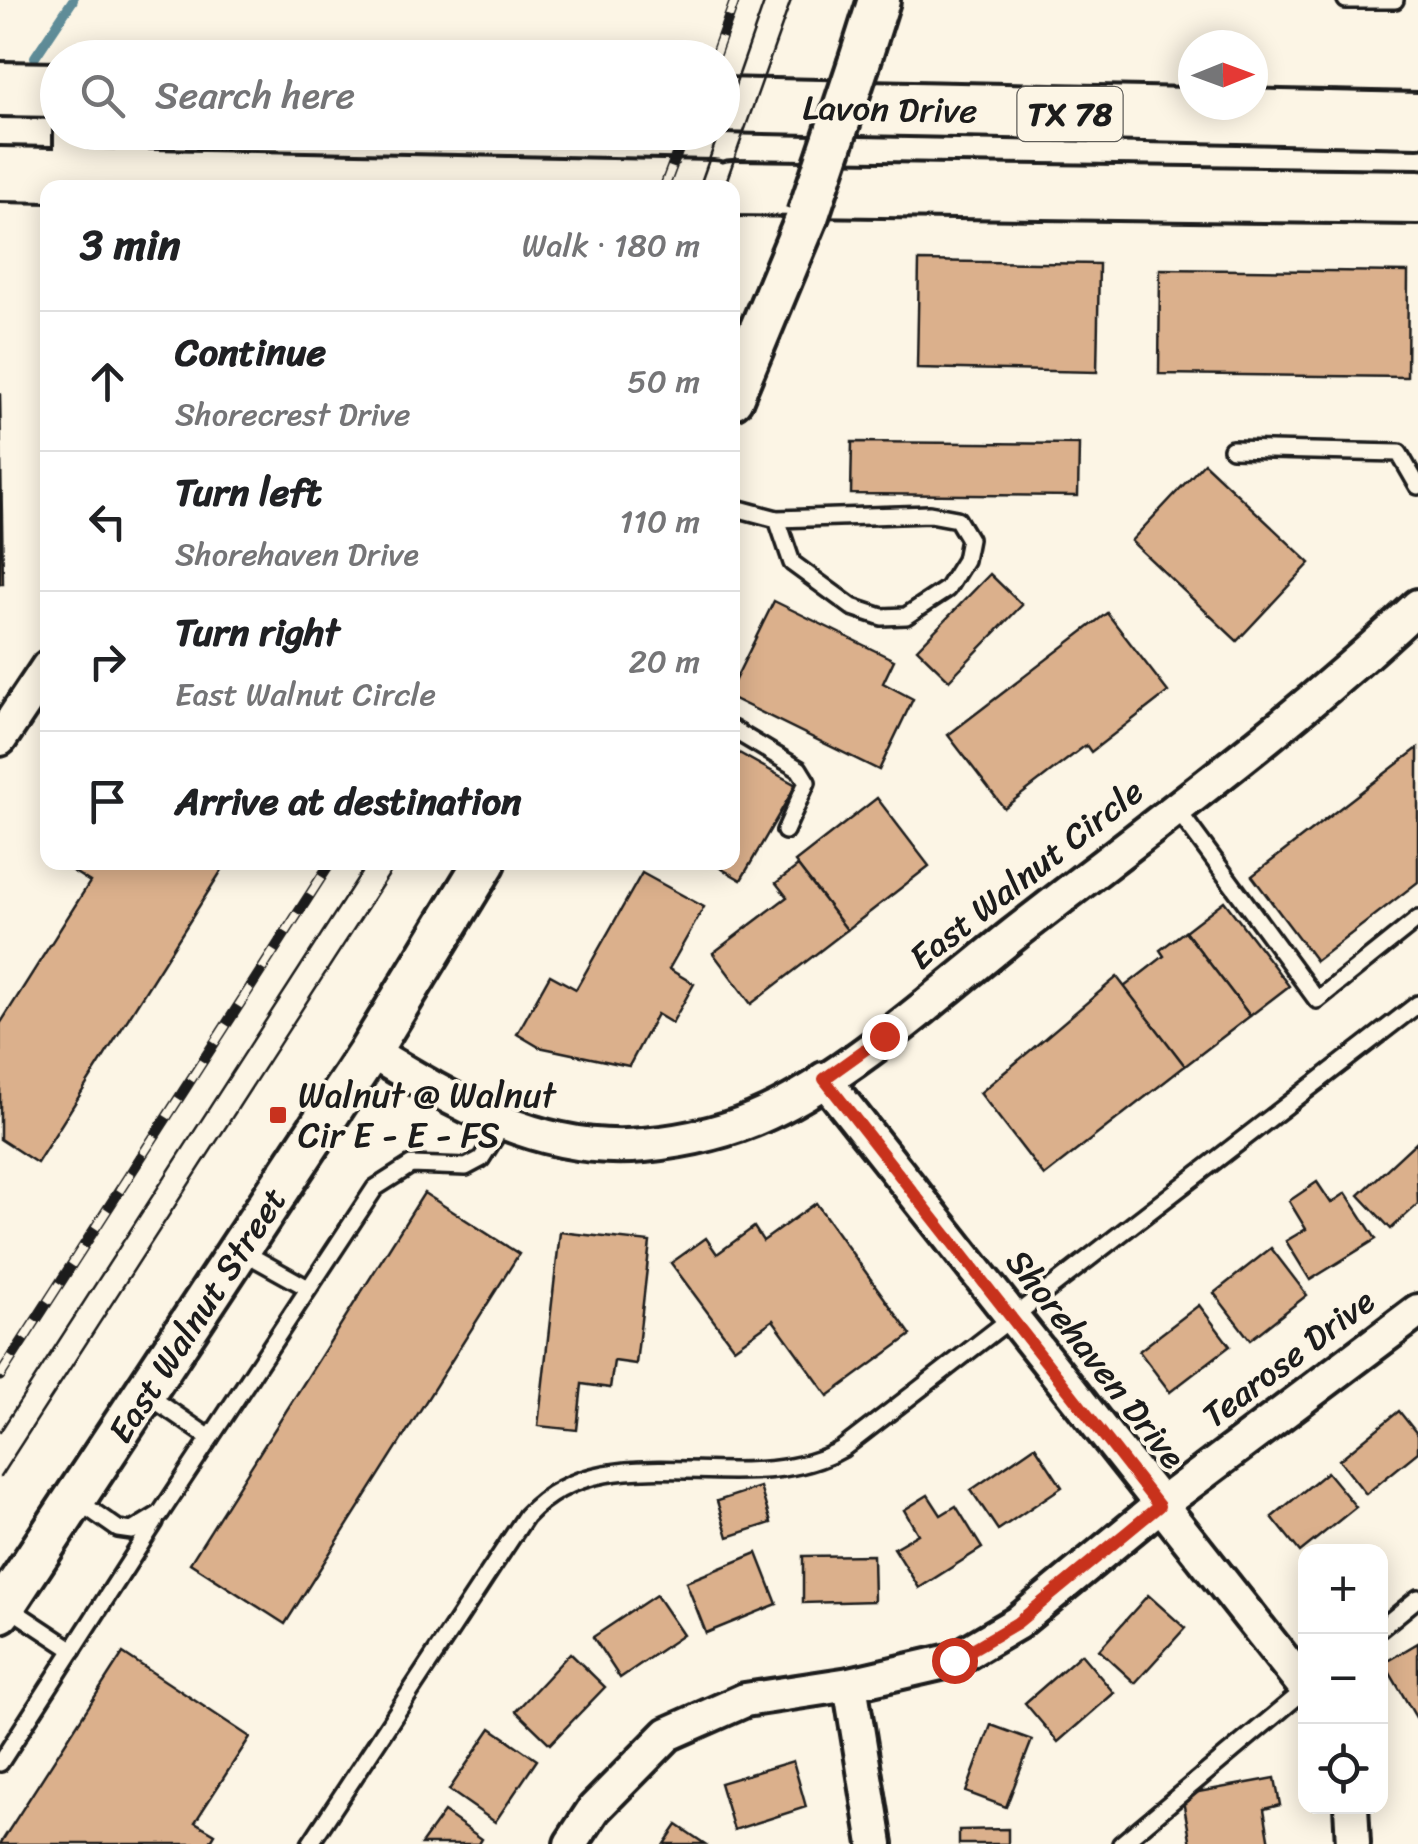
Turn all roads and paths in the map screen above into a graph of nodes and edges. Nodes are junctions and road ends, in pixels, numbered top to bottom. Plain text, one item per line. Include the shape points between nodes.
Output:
1 (878, 0) edge
2 (1346, 0) edge
3 (1395, 0) edge
4 (0, 89) edge
5 (40, 90) edge
6 (740, 105) edge
7 (1418, 120) edge
8 (71, 165) edge
9 (0, 174) edge
10 (490, 180) edge
11 (740, 188) edge
12 (1418, 198) edge
13 (740, 379) edge
14 (1232, 449) dead end
15 (1418, 486) edge
16 (740, 509) edge
17 (777, 519) junction
18 (1418, 606) edge
19 (40, 679) edge
20 (740, 734) edge
21 (0, 739) edge
22 (1176, 808) junction
23 (784, 830) dead end
24 (480, 870) edge
25 (1418, 919) edge
26 (1418, 1004) edge
27 (370, 1051) junction
28 (824, 1079) junction
29 (504, 1123) junction
30 (240, 1250) junction
31 (308, 1288) junction
32 (1418, 1311) edge
33 (1012, 1314) junction
34 (146, 1394) junction
35 (210, 1438) junction
36 (76, 1500) junction
37 (1159, 1506) junction
38 (160, 1514) junction
39 (1418, 1598) edge
40 (2, 1609) edge
41 (1388, 1622) edge
42 (72, 1650) junction
43 (1298, 1679) edge
44 (850, 1684) junction
45 (1298, 1696) edge
46 (1, 1759) edge
47 (1351, 1814) edge
48 (310, 1844) edge
49 (571, 1844) edge
50 (876, 1844) edge
51 (1121, 1844) edge
52 (1353, 1844) edge

1 - 13 street, bridge via 808,215
2 - 3 lane
4 - 5 main road
6 - 7 main road, Lavon Drive / TX 78
8 - 9 main road
8 - 10 main road
11 - 12 main road, TX 78
14 - 15 lane via 1399,453
16 - 17 lane
17 - 17 lane via 930,514 957,519 969,539 947,589 906,616 882,617 852,607 792,564
18 - 22 street, East Walnut Circle via 1346,674
19 - 21 street
20 - 23 lane via 799,769 807,782
22 - 25 lane via 1318,1000
22 - 28 street, East Walnut Circle
24 - 27 street, East Walnut Street
26 - 33 lane
27 - 29 street, East Walnut Circle via 464,1108
27 - 30 street, East Walnut Street
28 - 29 street, East Walnut Circle via 769,1113 708,1135 642,1145 592,1144
28 - 33 street, Shorehaven Drive
29 - 31 lane via 481,1160 466,1167 411,1165 389,1175
30 - 31 lane
30 - 34 street, East Walnut Street
31 - 35 lane
32 - 37 street, Tearose Drive
33 - 37 street, Shorehaven Drive
33 - 48 lane via 820,1462 587,1476 543,1498
34 - 35 lane
34 - 36 street, East Walnut Street
35 - 38 lane
36 - 38 lane via 118,1529 132,1531
36 - 40 street, East Walnut Street
37 - 43 street, Shorehaven Drive
37 - 44 street, Tearose Drive via 1017,1623 954,1660
38 - 42 lane
39 - 41 lane
40 - 42 lane
42 - 46 lane
44 - 49 street, Tearose Drive via 745,1700 668,1734 594,1808
44 - 50 street
45 - 51 lane
47 - 52 street

